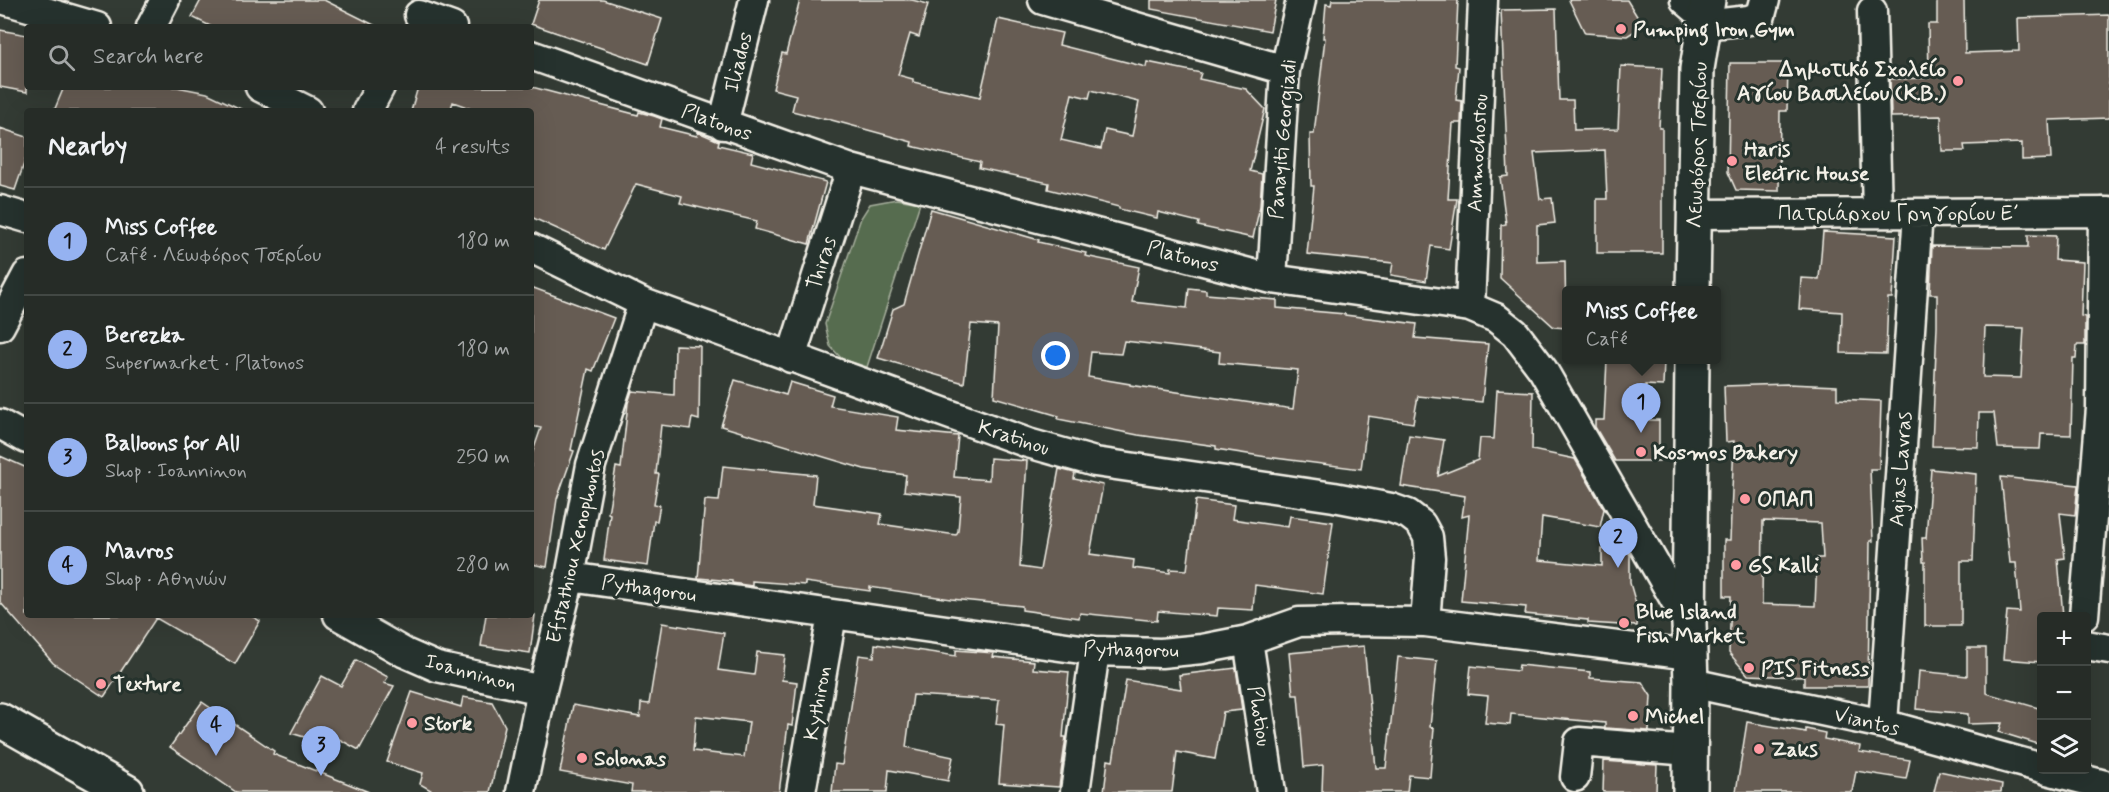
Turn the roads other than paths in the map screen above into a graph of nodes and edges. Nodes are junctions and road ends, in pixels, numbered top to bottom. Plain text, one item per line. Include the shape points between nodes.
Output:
1 (5, 0) edge
2 (165, 0) edge
3 (754, 0) edge
4 (1042, 0) edge
5 (1301, 0) edge
6 (1483, 0) edge
7 (1765, 0) edge
8 (1095, 7) edge
9 (1701, 10) edge
10 (1872, 11) dead end
11 (419, 14) edge
12 (87, 24) edge
13 (153, 24) edge
14 (444, 24) edge
15 (534, 56) edge
16 (1285, 70) junction
17 (266, 90) edge
18 (378, 90) edge
19 (302, 108) edge
20 (369, 108) edge
21 (723, 125) junction
22 (850, 169) junction
23 (0, 210) edge
24 (2106, 212) edge
25 (1877, 213) junction
26 (1918, 213) junction
27 (1694, 214) junction
28 (24, 217) edge
29 (2106, 245) edge
30 (534, 249) edge
31 (1272, 279) junction
32 (24, 281) edge
33 (1693, 286) edge
34 (643, 303) junction
35 (1470, 307) junction
36 (0, 326) edge
37 (790, 358) junction
38 (1692, 364) edge
39 (2105, 409) edge
40 (0, 424) edge
41 (24, 437) edge
42 (2100, 528) edge
43 (570, 577) junction
44 (2085, 612) edge
45 (832, 615) junction
46 (343, 618) edge
47 (1425, 622) junction
48 (1248, 640) junction
49 (2091, 646) edge
50 (2109, 649) edge
51 (1095, 651) junction
52 (1690, 654) junction
53 (542, 690) junction
54 (0, 720) edge
55 (1883, 724) junction
56 (1690, 751) junction
57 (2037, 767) edge
58 (2070, 774) edge
59 (1575, 777) dead end
60 (2109, 786) edge
61 (127, 792) edge
62 (521, 792) edge
63 (801, 792) edge
64 (1076, 792) edge
65 (1271, 792) edge
66 (1690, 792) edge

1 - 12 street
2 - 13 street
3 - 21 street, Iliados
4 - 8 street
5 - 16 street, Panayiti Georgiadi
6 - 35 street, Ammochostou
7 - 9 street via 1761,15 1749,20
8 - 16 street
9 - 27 main road, Λεωφόρος Τσερίου
10 - 25 street
11 - 14 street
15 - 21 street, Platonos
16 - 31 street, Panayiti Georgiadi
17 - 19 street
18 - 20 street
21 - 22 street, Platonos
22 - 31 street, Platonos
22 - 37 street, Thiras
23 - 28 street
24 - 26 street, Πατριάρχου Γρηγορίου Ε΄
24 - 29 street
25 - 26 street, Πατριάρχου Γρηγορίου Ε΄
25 - 27 street, Πατριάρχου Γρηγορίου Ε΄
26 - 55 street, Agias Lavras
27 - 33 main road, Λεωφόρος Τσερίου
29 - 39 street
30 - 34 street, Kratinou
31 - 35 street, Platonos
32 - 36 street
34 - 37 street, Kratinou
34 - 43 street, Efstathiou Xenophontos via 591,465
35 - 52 street, Platonos via 1496,318 1515,333 1543,370
37 - 47 street, Kratinou via 1028,443 1095,462 1334,497 1408,514 1421,524 1428,537
38 - 52 main road
39 - 42 street
40 - 41 street
42 - 44 street
43 - 45 street, Pythagorou
43 - 53 street, Efstathiou Xenophontos
45 - 51 street, Pythagorou
45 - 63 street, Kythiron
46 - 53 street, Ioanninon via 437,667
47 - 48 street, Pythagorou via 1299,622
47 - 52 street, Pythagorou
48 - 51 street, Pythagorou via 1161,653
48 - 65 street, Photiou
49 - 50 street
51 - 64 street
52 - 55 street, Viantos
52 - 56 main road
53 - 62 street, Efstathiou Xenophontos
54 - 61 main road
55 - 57 street, Viantos
56 - 59 street via 1579,742
56 - 66 main road
58 - 60 street

